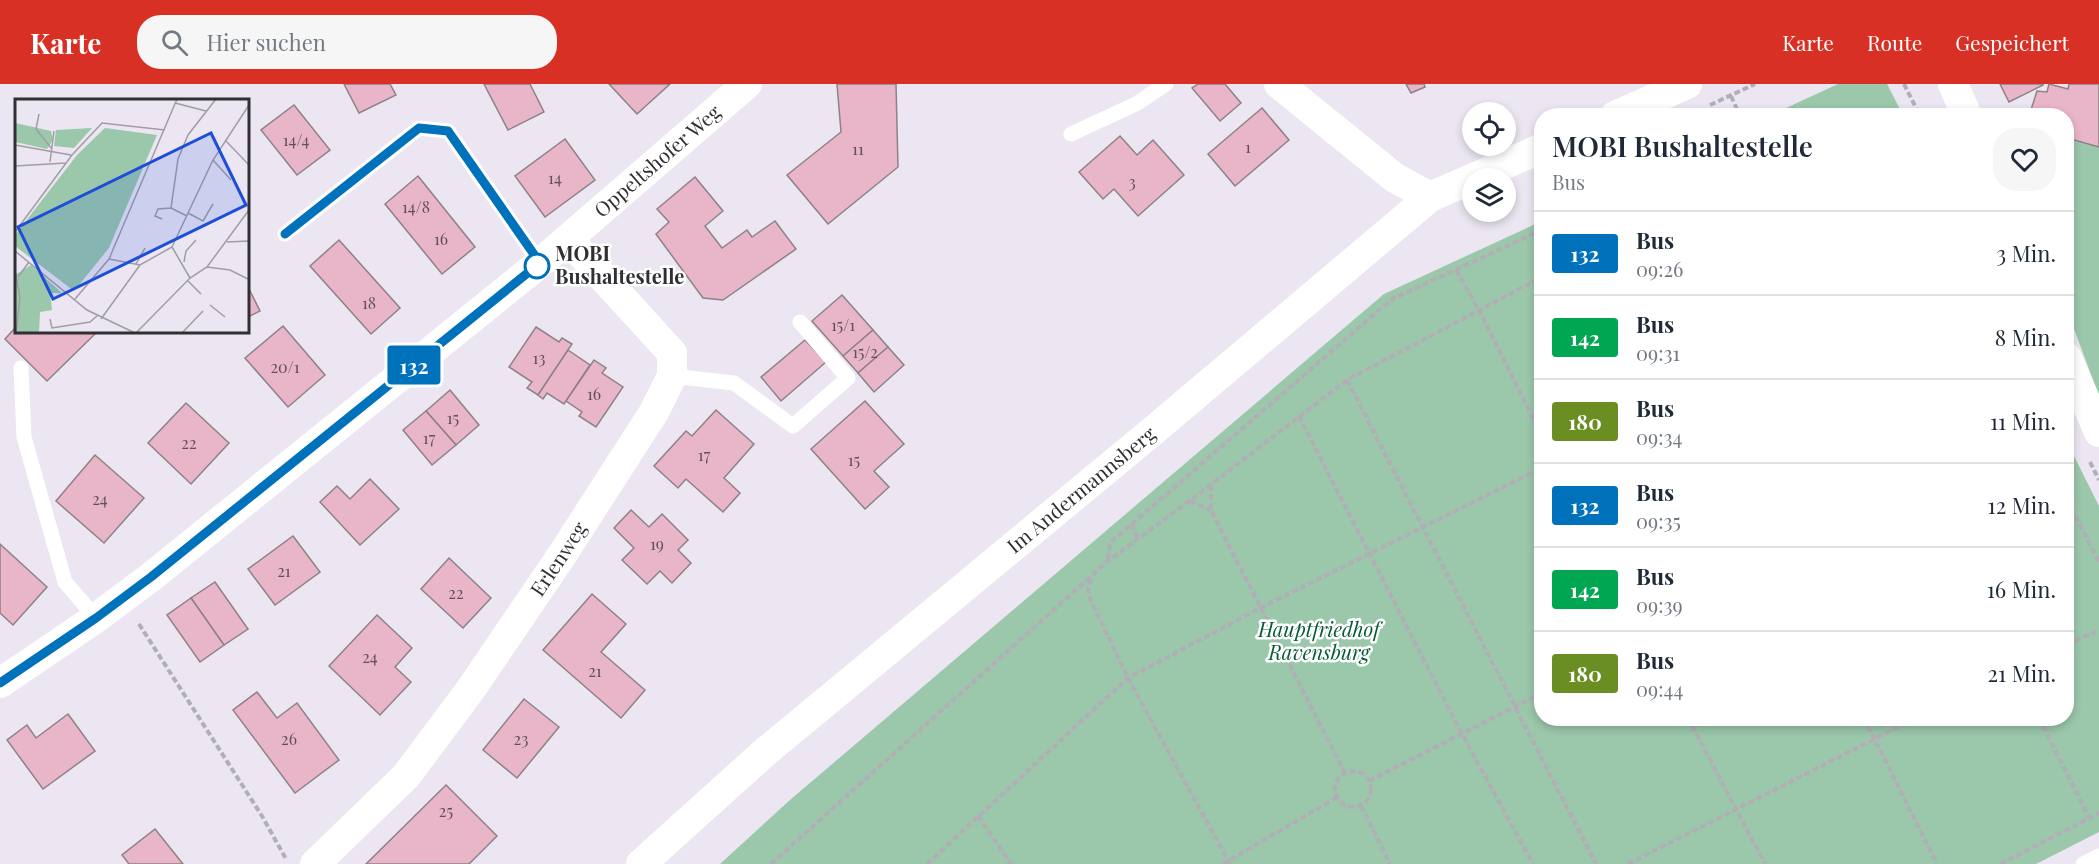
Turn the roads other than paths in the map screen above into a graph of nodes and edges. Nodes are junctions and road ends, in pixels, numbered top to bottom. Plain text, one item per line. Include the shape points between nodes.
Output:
1 (747, 84) edge
2 (1166, 84) edge
3 (1279, 84) edge
4 (1687, 84) edge
5 (1953, 84) edge
6 (1634, 108) edge
7 (1964, 108) edge
8 (1071, 134) dead end
9 (1534, 152) edge
10 (1430, 197) junction
11 (285, 234) dead end
12 (568, 239) junction
13 (540, 263) junction
14 (800, 322) dead end
15 (21, 368) dead end
16 (2074, 374) edge
17 (672, 376) junction
18 (2099, 432) edge
19 (96, 618) junction
20 (0, 683) edge
21 (2099, 856) edge
22 (315, 864) edge
23 (641, 864) edge
24 (2083, 864) edge

1 - 12 street, Oppeltshofer Weg
2 - 8 lane via 1136,104
3 - 10 street via 1395,178
4 - 6 street
5 - 7 street
9 - 10 street, Im Andermannsberg
10 - 23 street, Im Andermannsberg via 764,753
11 - 13 lane via 419,128 448,131
12 - 13 street, Oppeltshofer Weg
12 - 17 street via 672,352
13 - 19 street, Oppeltshofer Weg
14 - 17 lane via 848,378 793,426 734,383
15 - 19 lane via 24,437 65,582
16 - 18 street
17 - 22 street, Erlenweg via 654,412 471,689 406,776
19 - 20 street, Oppeltshofer Weg
21 - 24 lane

